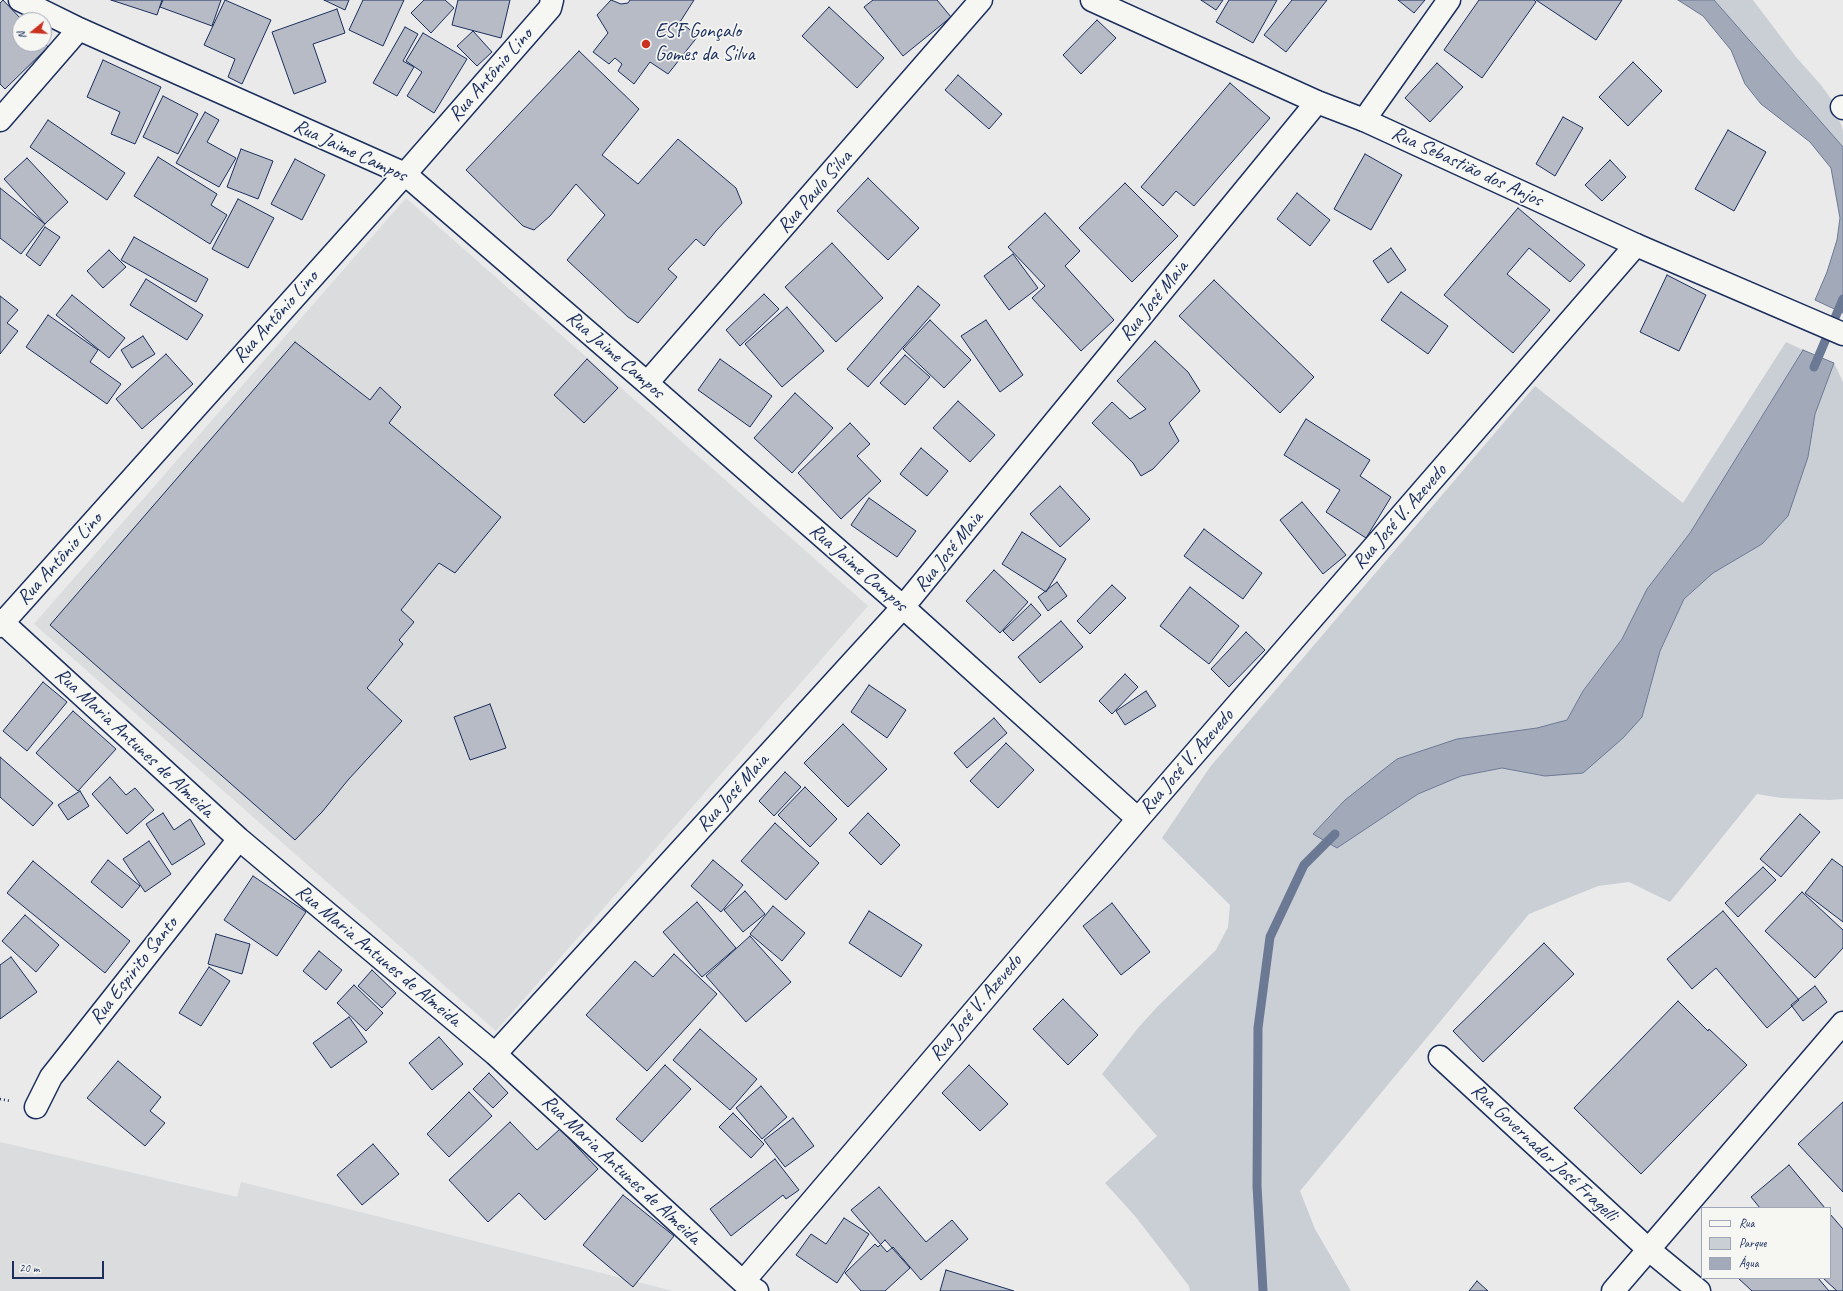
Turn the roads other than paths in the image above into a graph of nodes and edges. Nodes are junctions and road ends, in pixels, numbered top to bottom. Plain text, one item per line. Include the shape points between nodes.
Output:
1 (20, 0) edge
2 (981, 0) edge
3 (1092, 0) edge
4 (1449, 0) edge
5 (551, 4) edge
6 (79, 29) junction
7 (1317, 102) junction
8 (0, 120) edge
9 (1364, 120) junction
10 (405, 174) junction
11 (1636, 245) junction
12 (1843, 334) edge
13 (647, 383) junction
14 (903, 607) junction
15 (1, 622) edge
16 (1138, 819) junction
17 (239, 838) junction
18 (1843, 1023) edge
19 (495, 1054) junction
20 (1440, 1057) dead end
21 (36, 1107) dead end
22 (1648, 1249) junction
23 (750, 1287) edge
24 (1613, 1291) edge
25 (1699, 1291) edge

1 - 6 street, Rua Jaime Campos
2 - 13 street, Rua Paulo Silva
3 - 7 street, Rua Sebastião dos Anjos
4 - 9 street
5 - 10 street, Rua Antônio Lino
6 - 8 street
6 - 10 street, Rua Jaime Campos
7 - 9 street, Rua Sebastião dos Anjos
7 - 14 street, Rua José Maia
9 - 11 street, Rua Sebastião dos Anjos
10 - 13 street, Rua Jaime Campos
10 - 15 street, Rua Antônio Lino
11 - 12 street, Rua Sebastião dos Anjos
11 - 16 street, Rua José V. Azevedo
13 - 14 street, Rua Jaime Campos
14 - 16 street, Rua Jaime Campos
14 - 19 street, Rua José Maia
15 - 17 street, Rua Maria Antunes de Almeida
16 - 23 street, Rua José V. Azevedo
17 - 19 street, Rua Maria Antunes de Almeida
17 - 21 street, Rua Espirito Santo via 51,1077
18 - 22 street
19 - 23 street, Rua Maria Antunes de Almeida
20 - 22 street, Rua Governador José Fragelli
22 - 24 street
22 - 25 street, Rua Governador José Fragelli

